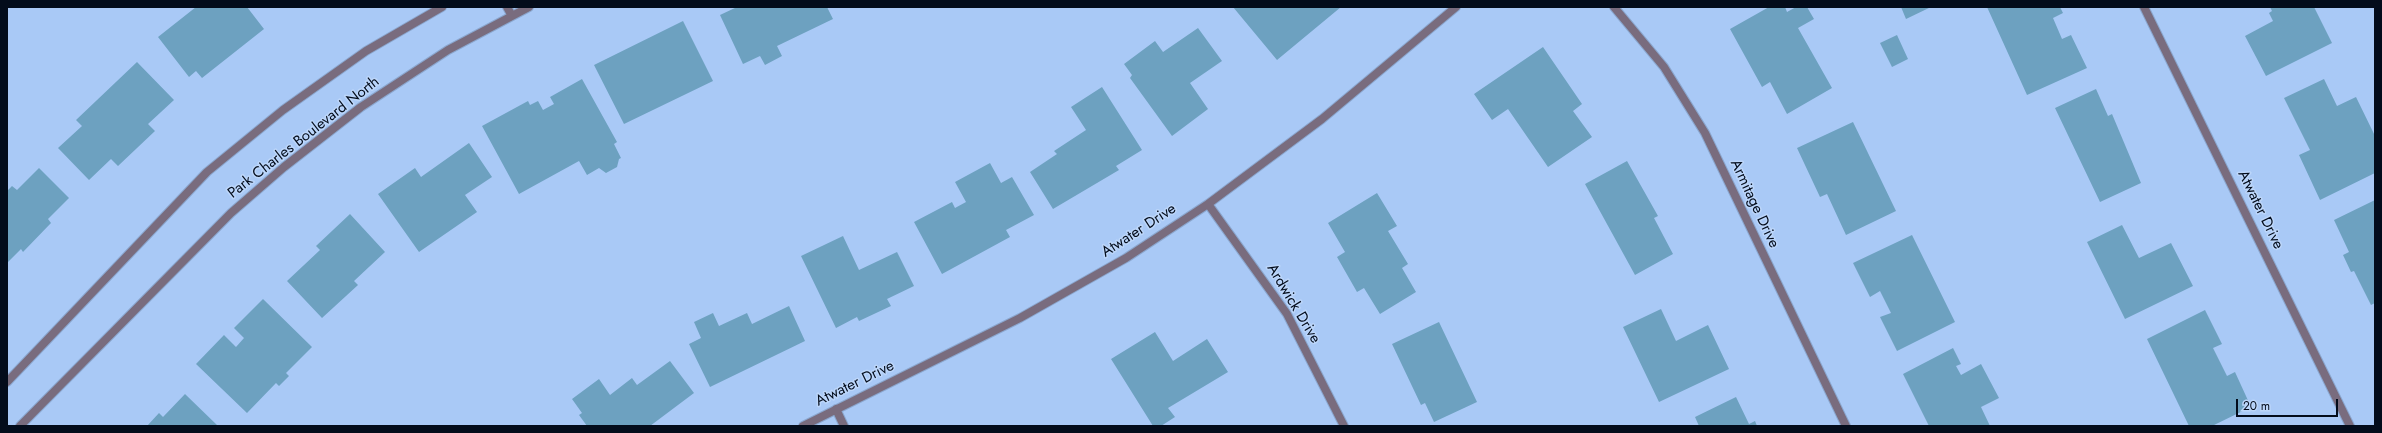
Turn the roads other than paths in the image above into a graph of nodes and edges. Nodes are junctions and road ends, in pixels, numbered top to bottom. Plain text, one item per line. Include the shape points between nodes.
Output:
1 (442, 7) edge
2 (507, 7) edge
3 (529, 7) edge
4 (1456, 7) edge
5 (1614, 7) edge
6 (2144, 7) edge
7 (512, 16) junction
8 (1208, 204) junction
9 (7, 382) edge
10 (836, 409) junction
11 (20, 426) edge
12 (803, 426) edge
13 (844, 426) edge
14 (1344, 426) edge
15 (1846, 426) edge
16 (2350, 426) edge

1 - 9 street, Park Charles Boulevard North via 360,55 283,110 208,172
2 - 7 street
3 - 7 street, Park Charles Boulevard North
4 - 8 street, Atwater Drive via 1322,119
5 - 15 street, Armitage Drive via 1664,67 1705,133
6 - 16 street, Atwater Drive
7 - 11 street, Park Charles Boulevard North via 448,50 368,102 284,167 231,213
8 - 10 street, Atwater Drive via 1126,258 1020,318
8 - 14 street, Ardwick Drive via 1287,314
10 - 12 street, Atwater Drive
10 - 13 street

